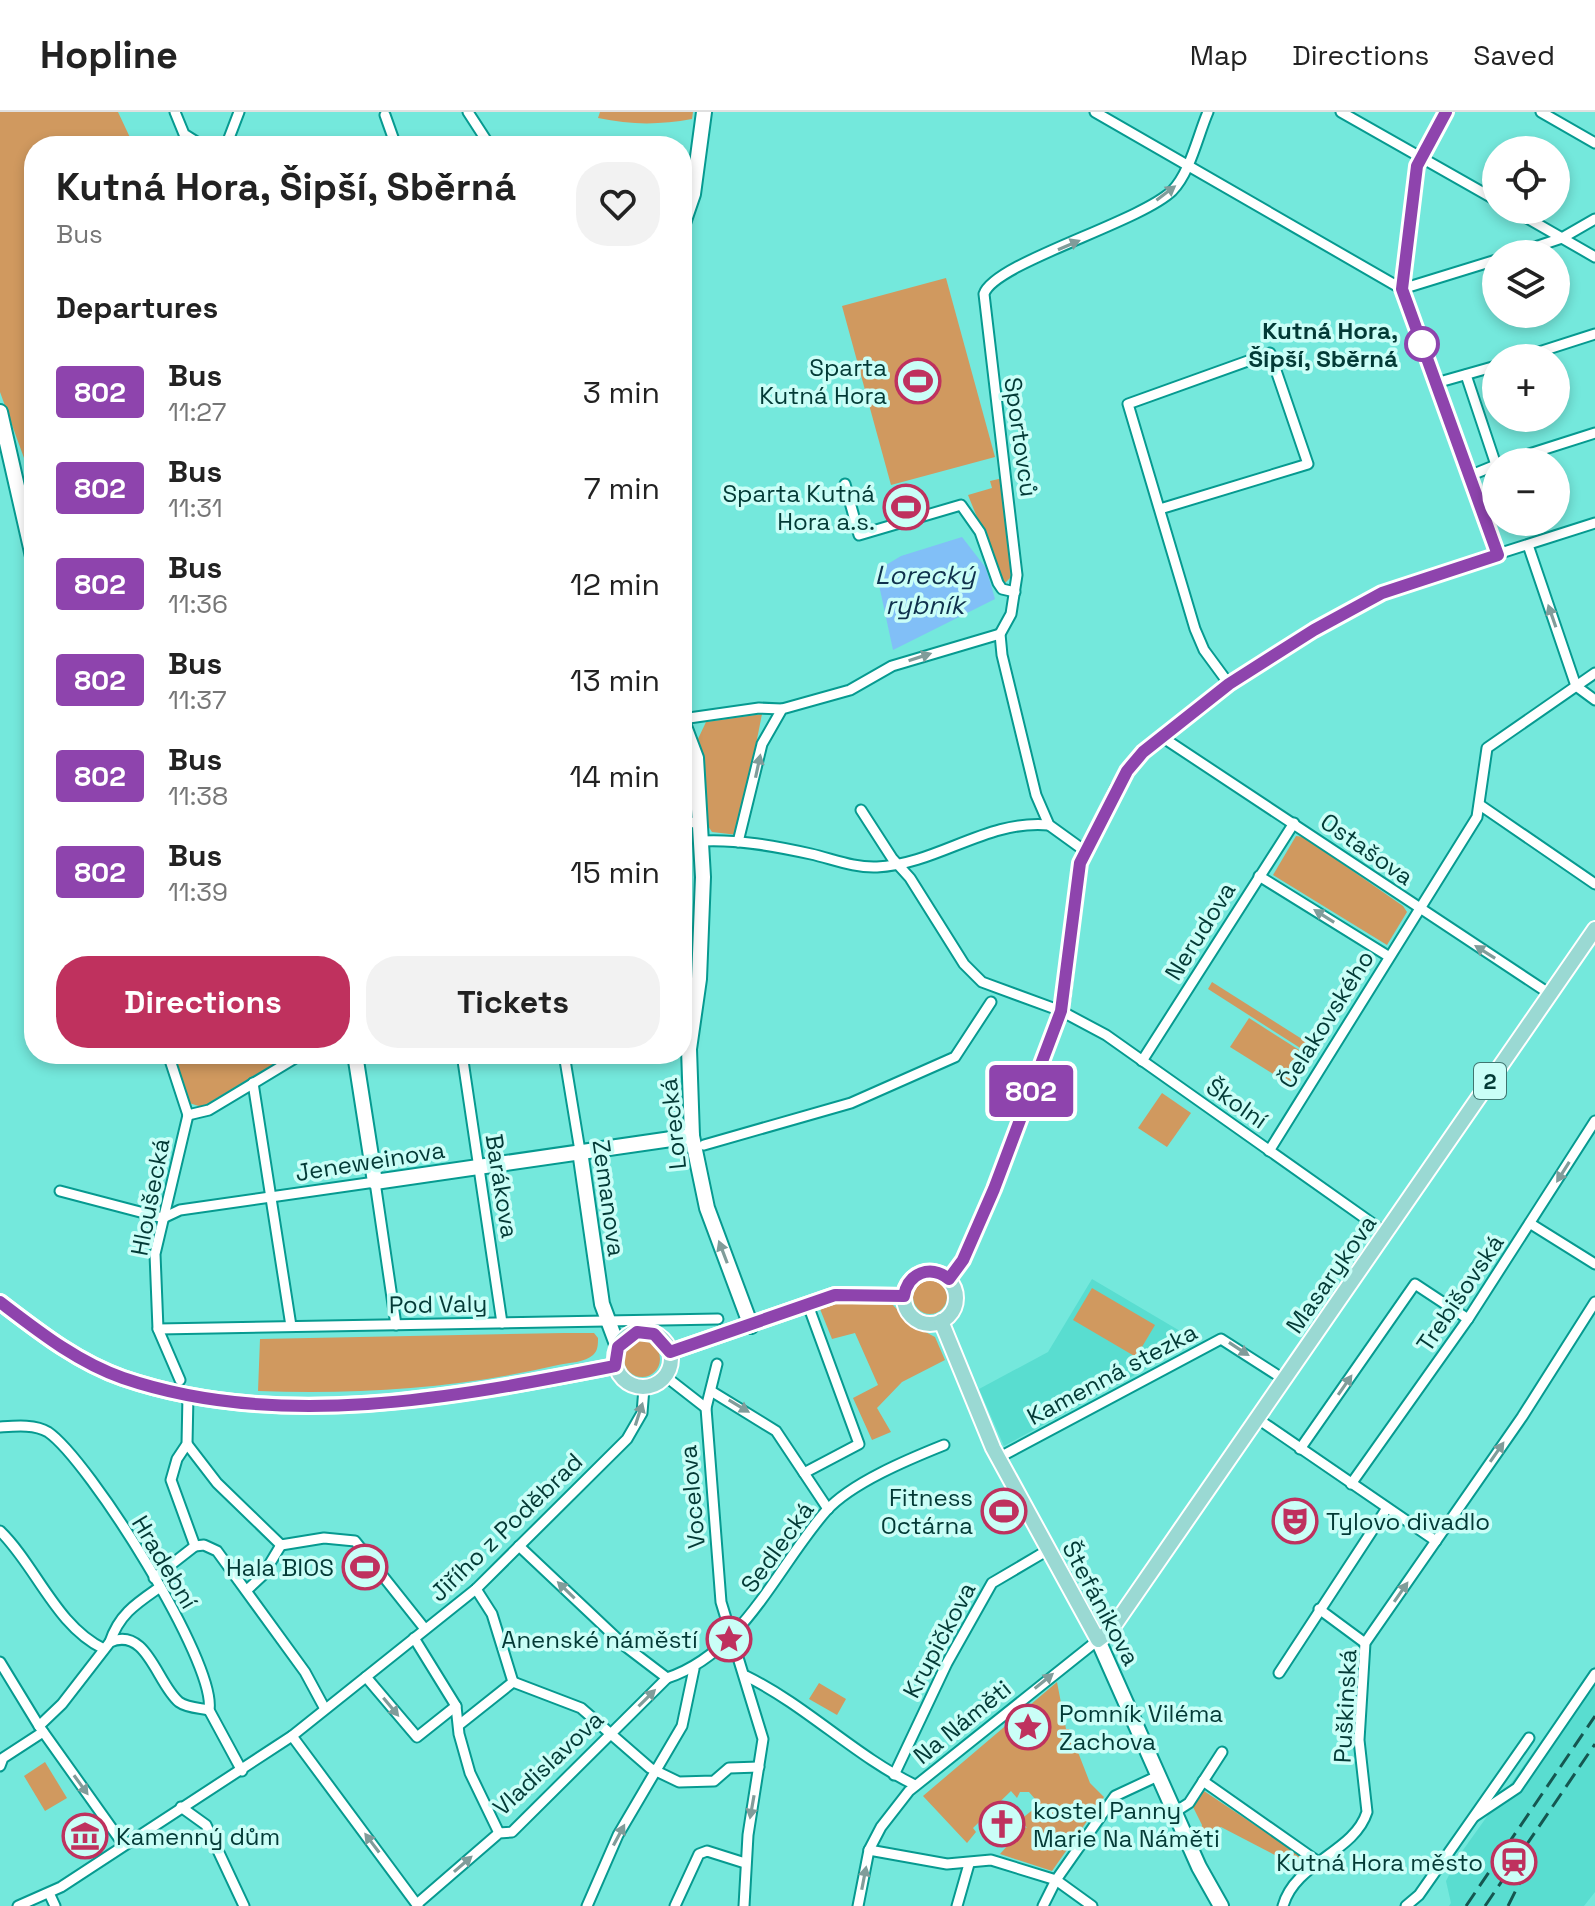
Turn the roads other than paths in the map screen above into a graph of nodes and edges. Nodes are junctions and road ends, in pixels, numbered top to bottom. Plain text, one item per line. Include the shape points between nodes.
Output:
1 (175, 112) edge
2 (239, 112) edge
3 (468, 112) edge
4 (704, 112) edge
5 (1095, 112) edge
6 (1208, 112) edge
7 (1341, 112) edge
8 (1446, 112) edge
9 (1541, 112) edge
10 (385, 115) dead end
11 (187, 136) edge
12 (230, 136) edge
13 (392, 136) edge
14 (484, 136) edge
15 (1595, 143) edge
16 (1420, 157) junction
17 (1186, 165) junction
18 (1482, 192) edge
19 (692, 197) edge
20 (1595, 219) edge
21 (1538, 224) edge
22 (1562, 238) junction
23 (1556, 240) edge
24 (1595, 257) edge
25 (1482, 264) edge
26 (1402, 289) junction
27 (1595, 334) edge
28 (1564, 344) edge
29 (1482, 370) edge
30 (1466, 375) junction
31 (1436, 383) junction
32 (0, 412) edge
33 (1595, 433) edge
34 (1490, 448) edge
35 (1548, 448) edge
36 (1319, 460) dead end
37 (1308, 464) junction
38 (1482, 471) edge
39 (1469, 476) junction
40 (845, 484) dead end
41 (24, 488) edge
42 (1160, 509) junction
43 (1595, 523) edge
44 (1528, 545) junction
45 (1498, 555) junction
46 (1015, 592) junction
47 (1000, 634) junction
48 (1595, 673) edge
49 (1229, 684) junction
50 (1576, 686) junction
51 (1595, 700) edge
52 (782, 709) junction
53 (692, 723) edge
54 (1162, 737) junction
55 (692, 748) edge
56 (1480, 805) junction
57 (861, 810) dead end
58 (700, 820) junction
59 (692, 823) edge
60 (1294, 823) junction
61 (1049, 825) junction
62 (701, 841) junction
63 (738, 842) junction
64 (1085, 851) junction
65 (899, 864) junction
66 (1259, 876) junction
67 (1595, 884) edge
68 (1419, 910) junction
69 (1595, 929) edge
70 (1388, 956) junction
71 (1550, 994) junction
72 (991, 1002) dead end
73 (1061, 1011) junction
74 (692, 1020) edge
75 (1142, 1061) junction
76 (171, 1064) edge
77 (285, 1064) edge
78 (357, 1064) edge
79 (464, 1064) edge
80 (566, 1064) edge
81 (690, 1064) edge
82 (253, 1083) junction
83 (188, 1115) junction
84 (1595, 1121) edge
85 (698, 1140) junction
86 (580, 1151) junction
87 (1269, 1151) junction
88 (479, 1166) junction
89 (375, 1182) junction
90 (60, 1191) dead end
91 (272, 1198) junction
92 (163, 1218) junction
93 (1531, 1224) junction
94 (1386, 1233) junction
95 (1595, 1264) edge
96 (949, 1279) junction
97 (904, 1296) junction
98 (0, 1302) edge
99 (1595, 1302) edge
100 (808, 1305) junction
101 (718, 1319) dead end
102 (1468, 1319) junction
103 (608, 1321) junction
104 (941, 1321) junction
105 (502, 1323) junction
106 (396, 1325) junction
107 (291, 1326) junction
108 (751, 1326) junction
109 (158, 1329) junction
110 (618, 1347) junction
111 (670, 1352) junction
112 (717, 1364) dead end
113 (615, 1366) junction
114 (665, 1376) junction
115 (180, 1380) dead end
116 (1285, 1380) junction
117 (644, 1388) junction
118 (711, 1391) junction
119 (188, 1395) junction
120 (706, 1408) junction
121 (1258, 1419) junction
122 (0, 1427) edge
123 (187, 1444) junction
124 (944, 1445) dead end
125 (1300, 1449) junction
126 (998, 1458) junction
127 (804, 1473) junction
128 (1351, 1484) junction
129 (1387, 1508) junction
130 (828, 1509) junction
131 (0, 1531) edge
132 (1436, 1541) junction
133 (281, 1545) junction
134 (195, 1546) junction
135 (519, 1546) junction
136 (1048, 1550) junction
137 (156, 1584) junction
138 (476, 1589) junction
139 (247, 1590) junction
140 (1319, 1609) junction
141 (425, 1629) junction
142 (731, 1632) junction
143 (414, 1638) junction
144 (1098, 1640) junction
145 (1365, 1643) junction
146 (107, 1645) junction
147 (0, 1662) edge
148 (694, 1669) junction
149 (1279, 1673) dead end
150 (1595, 1674) edge
151 (746, 1676) junction
152 (366, 1677) junction
153 (667, 1678) junction
154 (513, 1682) junction
155 (456, 1706) junction
156 (325, 1709) junction
157 (209, 1710) junction
158 (459, 1725) junction
159 (41, 1729) junction
160 (607, 1735) junction
161 (292, 1736) junction
162 (1529, 1738) dead end
163 (1222, 1752) dead end
164 (1, 1760) edge
165 (759, 1767) junction
166 (242, 1771) junction
167 (657, 1772) junction
168 (894, 1775) junction
169 (1160, 1775) junction
170 (1203, 1781) junction
171 (915, 1785) junction
172 (181, 1807) junction
173 (1175, 1812) junction
174 (1469, 1820) junction
175 (499, 1833) junction
176 (123, 1844) junction
177 (869, 1850) junction
178 (1317, 1861) junction
179 (745, 1863) junction
180 (969, 1864) junction
181 (1056, 1880) junction
182 (49, 1893) junction
183 (418, 1905) edge
184 (18, 1906) edge
185 (55, 1906) edge
186 (244, 1906) edge
187 (587, 1906) edge
188 (675, 1906) edge
189 (744, 1906) edge
190 (858, 1906) edge
191 (957, 1906) edge
192 (1043, 1906) edge
193 (1092, 1906) edge
194 (1221, 1906) edge
195 (1283, 1906) edge
196 (1406, 1906) edge

1 - 11 street
2 - 12 street
3 - 14 street
4 - 19 street
5 - 17 street
6 - 17 street
7 - 16 street
8 - 16 street
9 - 15 street
10 - 13 street
16 - 18 street
16 - 26 street
17 - 26 street
46 -> 17 street, Sportovců via 1014,536 986,324 986,288 1001,273 1093,235 1165,196
20 - 22 street
21 - 22 street
22 - 23 street
22 - 24 street
25 - 26 street
26 - 31 street
27 - 28 street
29 - 30 street
30 - 31 street
30 - 34 street
31 - 39 street
32 - 41 street
33 - 35 street
36 - 37 street
37 - 42 street
37 - 42 street via 1270,353 1128,404
38 - 39 street
39 - 45 street
40 - 46 street via 859,535 961,505 980,532 998,583
42 - 49 street via 1198,635
43 - 44 street
44 - 45 street
50 -> 44 street
45 - 49 street via 1374,596
46 - 47 street, Sportovců
52 -> 47 street via 850,690 892,666
47 - 61 street via 1036,795
48 - 50 street
49 - 54 street
50 - 51 street
50 - 56 street, Čelakovského via 1487,748
52 - 53 street via 759,708
63 -> 52 street via 762,744
54 - 60 street, Ostašova
54 - 64 street via 1135,760 1116,787
55 - 58 street, Lorecká
56 - 67 street
56 - 68 street, Čelakovského
57 - 65 street, Školní
58 - 59 street
58 - 62 street, Lorecká
60 - 66 street, Nerudova
60 - 68 street, Ostašova
61 - 64 street
61 - 65 street via 1007,826
62 - 63 street
62 - 74 street, Lorecká via 703,915
63 - 65 street via 867,867
64 - 73 street
65 - 73 street, Školní via 964,964 982,982
70 -> 66 street
66 - 75 street, Nerudova
68 - 70 street, Čelakovského
71 -> 68 street, Ostašova
69 - 71 main road, Masarykova / 2
70 - 87 street, Čelakovského
71 - 94 main road, Masarykova / 2
72 - 85 street via 955,1057 851,1103
73 - 75 street, Školní
73 - 96 street via 994,1189 963,1260
75 - 87 street, Školní
76 - 83 street
77 - 82 street
78 - 89 street
79 - 88 street, Barákova
80 - 86 street, Zemanova
81 - 85 street, Lorecká
82 - 83 street via 209,1110
82 - 91 street
83 - 92 street, Hloušecká
84 -> 93 street, Trebišovská
85 - 86 street, Jeneweinova
108 -> 85 street, Lorecká via 707,1208
86 - 88 street, Jeneweinova
86 - 103 street, Zemanova
87 - 94 street, Školní
88 - 89 street, Jeneweinova
88 - 105 street, Barákova
89 - 91 street, Jeneweinova
89 - 106 street
90 - 92 street
91 - 92 street, Jeneweinova via 180,1210
91 - 107 street
92 - 109 street, Hloušecká via 155,1254
93 - 95 street
93 - 102 street, Trebišovská
94 - 116 main road, Masarykova / 2
96 - 97 main road via 936,1272 918,1274
96 - 104 main road via 956,1291 955,1306
97 - 100 main road via 843,1293
97 - 104 main road via 915,1319
98 - 119 main road via 103,1370
132 -> 99 street, Puškinská
100 - 108 main road
100 - 127 street via 859,1444
101 - 103 street, Pod Valy
125 -> 102 street via 1415,1284
102 - 128 street, Trebišovská
103 - 105 street, Pod Valy
103 - 110 street, Zemanova
104 - 126 main road, Štefánikova
105 - 106 street, Pod Valy
106 - 107 street, Pod Valy
107 - 109 street, Pod Valy
108 - 111 main road
109 - 115 street, Hloušecká
110 - 111 main road via 629,1335 646,1332 661,1338
110 - 113 main road
111 - 114 main road
112 - 118 street
113 - 117 main road via 625,1382
113 - 119 main road via 505,1388 369,1403 257,1403
114 - 117 main road
114 - 120 street
116 - 121 main road, Masarykova / 2
126 -> 116 street, Kamenná stezka via 1221,1339
135 -> 117 street, Jiřího z Poděbrad via 632,1432 642,1413
118 - 120 street
118 -> 127 street via 776,1431
119 - 123 street
120 - 142 street, Vocelova via 721,1602
121 - 125 street
121 - 144 main road, Masarykova / 2 via 1111,1630
122 - 137 street, Hradební via 38,1428 64,1448
123 - 133 street via 217,1483
123 - 134 street via 171,1480
124 - 130 street, Sedlecká via 886,1470
125 - 128 street
126 - 136 main road, Štefánikova
127 - 130 street
128 - 129 street
129 - 132 street
129 - 140 street
130 - 142 street, Sedlecká via 753,1614
131 - 146 street via 77,1628
145 -> 132 street, Puškinská
133 - 139 street
133 - 141 street via 335,1537 355,1541
134 - 137 street
134 - 139 street via 217,1551
135 - 138 street, Jiřího z Poděbrad
153 -> 135 street via 625,1646
136 - 144 main road, Štefánikova
136 - 168 street, Krupičkova via 992,1583
137 - 146 street via 116,1623
137 - 157 street, Hradební via 197,1656
138 - 141 street, Jiřího z Poděbrad
138 - 154 street via 492,1614
139 - 156 street
140 - 145 street
140 - 149 street
141 - 143 street, Jiřího z Poděbrad
142 - 148 street
142 - 151 street
143 - 152 street, Jiřího z Poděbrad
143 - 155 street
144 - 169 street, Štefánikova
171 -> 144 street, Na Náměti
145 - 178 street, Puškinská via 1360,1758 1367,1812 1357,1832
146 - 157 street via 130,1638 180,1703
146 - 159 street
147 - 159 street
148 - 153 street
148 - 167 street via 682,1726
150 - 174 street via 1517,1788
151 - 165 street via 763,1739
151 - 168 street via 796,1704
152 -> 155 street via 417,1737
152 - 156 street, Jiřího z Poděbrad
160 -> 153 street, Vladislavova
154 - 158 street
154 - 160 street via 581,1708
155 - 158 street
156 - 161 street, Jiřího z Poděbrad
157 - 166 street, Hradební
158 - 175 street via 470,1773
159 - 164 street
159 -> 176 street
160 - 167 street
160 - 175 street, Vladislavova via 512,1832
161 - 166 street, Jiřího z Poděbrad
183 -> 161 street
162 - 174 street
163 - 170 street
165 - 167 street via 729,1768 714,1781 695,1783
165 -> 179 street
166 - 172 street, Jiřího z Poděbrad
187 -> 167 street via 618,1835
168 - 171 street
169 - 173 street, Štefánikova
169 - 181 street via 1115,1796
170 - 173 street via 1189,1803
170 - 178 street
171 - 177 street, Na Náměti
172 - 176 street, Jiřího z Poděbrad
172 - 186 street via 206,1825
173 - 194 street, Štefánikova
174 - 196 street
183 -> 175 street, Vladislavova
176 - 182 street, Jiřího z Poděbrad
177 - 180 street
190 -> 177 street, Na Náměti
178 - 195 street, Puškinská via 1289,1890
179 - 188 street via 707,1851 699,1854
179 - 189 street
180 - 181 street via 991,1860
180 - 191 street
181 - 192 street
181 - 193 street
182 - 184 street, Jiřího z Poděbrad
182 - 185 street

